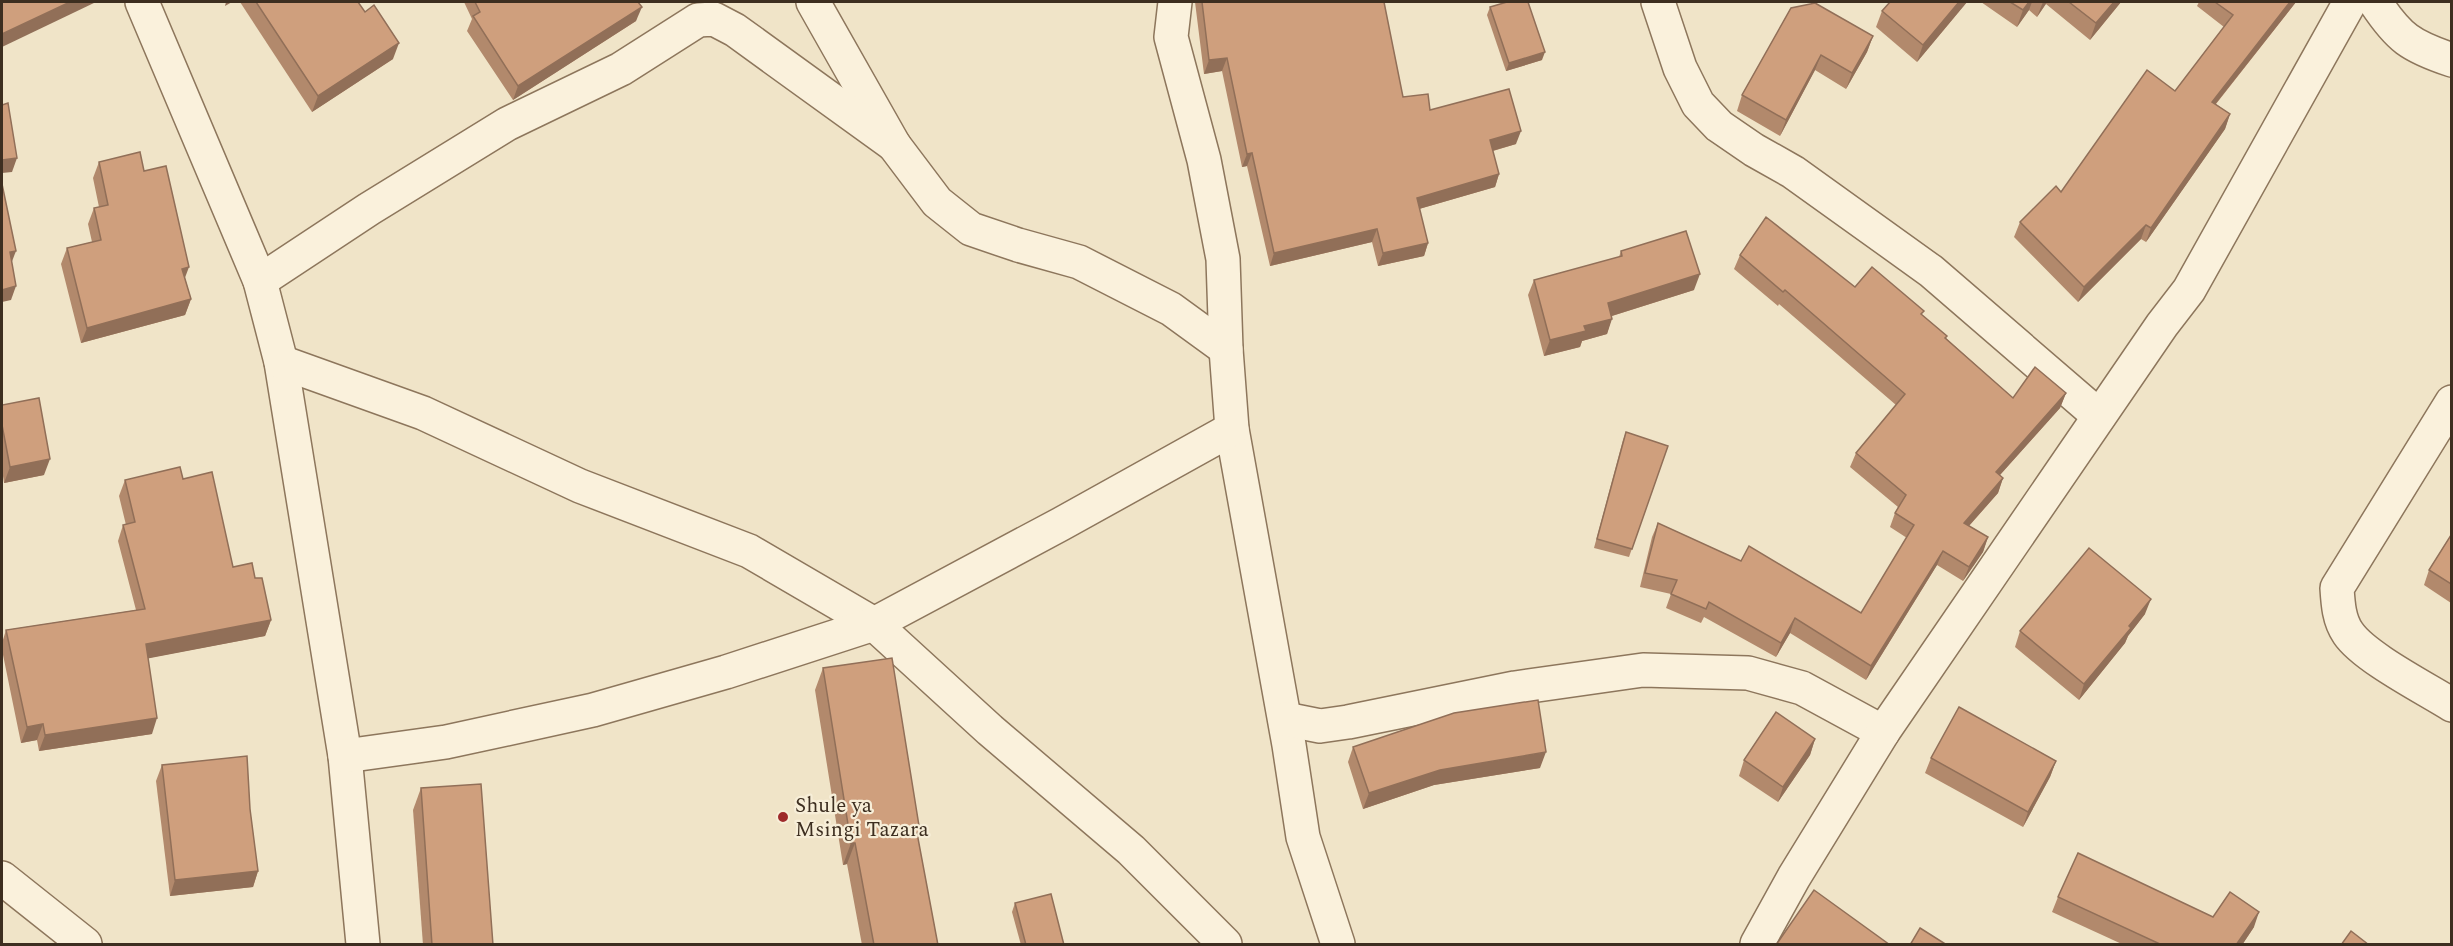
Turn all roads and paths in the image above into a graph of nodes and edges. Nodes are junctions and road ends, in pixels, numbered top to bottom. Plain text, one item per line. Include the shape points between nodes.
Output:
1 (142, 2) edge
2 (813, 2) edge
3 (1175, 2) edge
4 (1658, 2) edge
5 (2350, 2) edge
6 (2374, 2) edge
7 (2451, 60) edge
8 (894, 145) junction
9 (260, 281) junction
10 (1226, 350) junction
11 (281, 362) junction
12 (2451, 402) edge
13 (2099, 416) junction
14 (1232, 429) junction
15 (874, 624) junction
16 (2451, 705) edge
17 (1285, 718) junction
18 (1882, 732) junction
19 (345, 756) junction
20 (2, 878) edge
21 (85, 945) edge
22 (363, 945) edge
23 (1225, 945) edge
24 (1338, 945) edge
25 (1757, 945) edge

1 - 9 street
2 - 8 street
3 - 10 street via 1171,37 1204,160 1224,259
4 - 13 street via 1680,68 1698,104 1719,126 1793,172 1931,271
5 - 13 street via 2189,290
6 - 7 street via 2397,33 2422,50
8 - 9 street via 735,30 714,19 698,20 621,69 507,124
8 - 10 street via 937,202 971,229 1079,262 1171,309
9 - 11 street
10 - 14 street
11 - 15 street via 423,413 580,486 749,551
11 - 19 street
12 - 16 street via 2337,588 2346,631 2358,647
13 - 18 street
14 - 15 street
14 - 17 street
15 - 19 street via 593,710 446,742
15 - 23 street via 1131,850
17 - 18 street via 1320,726 1515,688 1643,670 1748,673 1802,688
17 - 24 street via 1303,837
18 - 25 street
19 - 22 street
20 - 21 street

